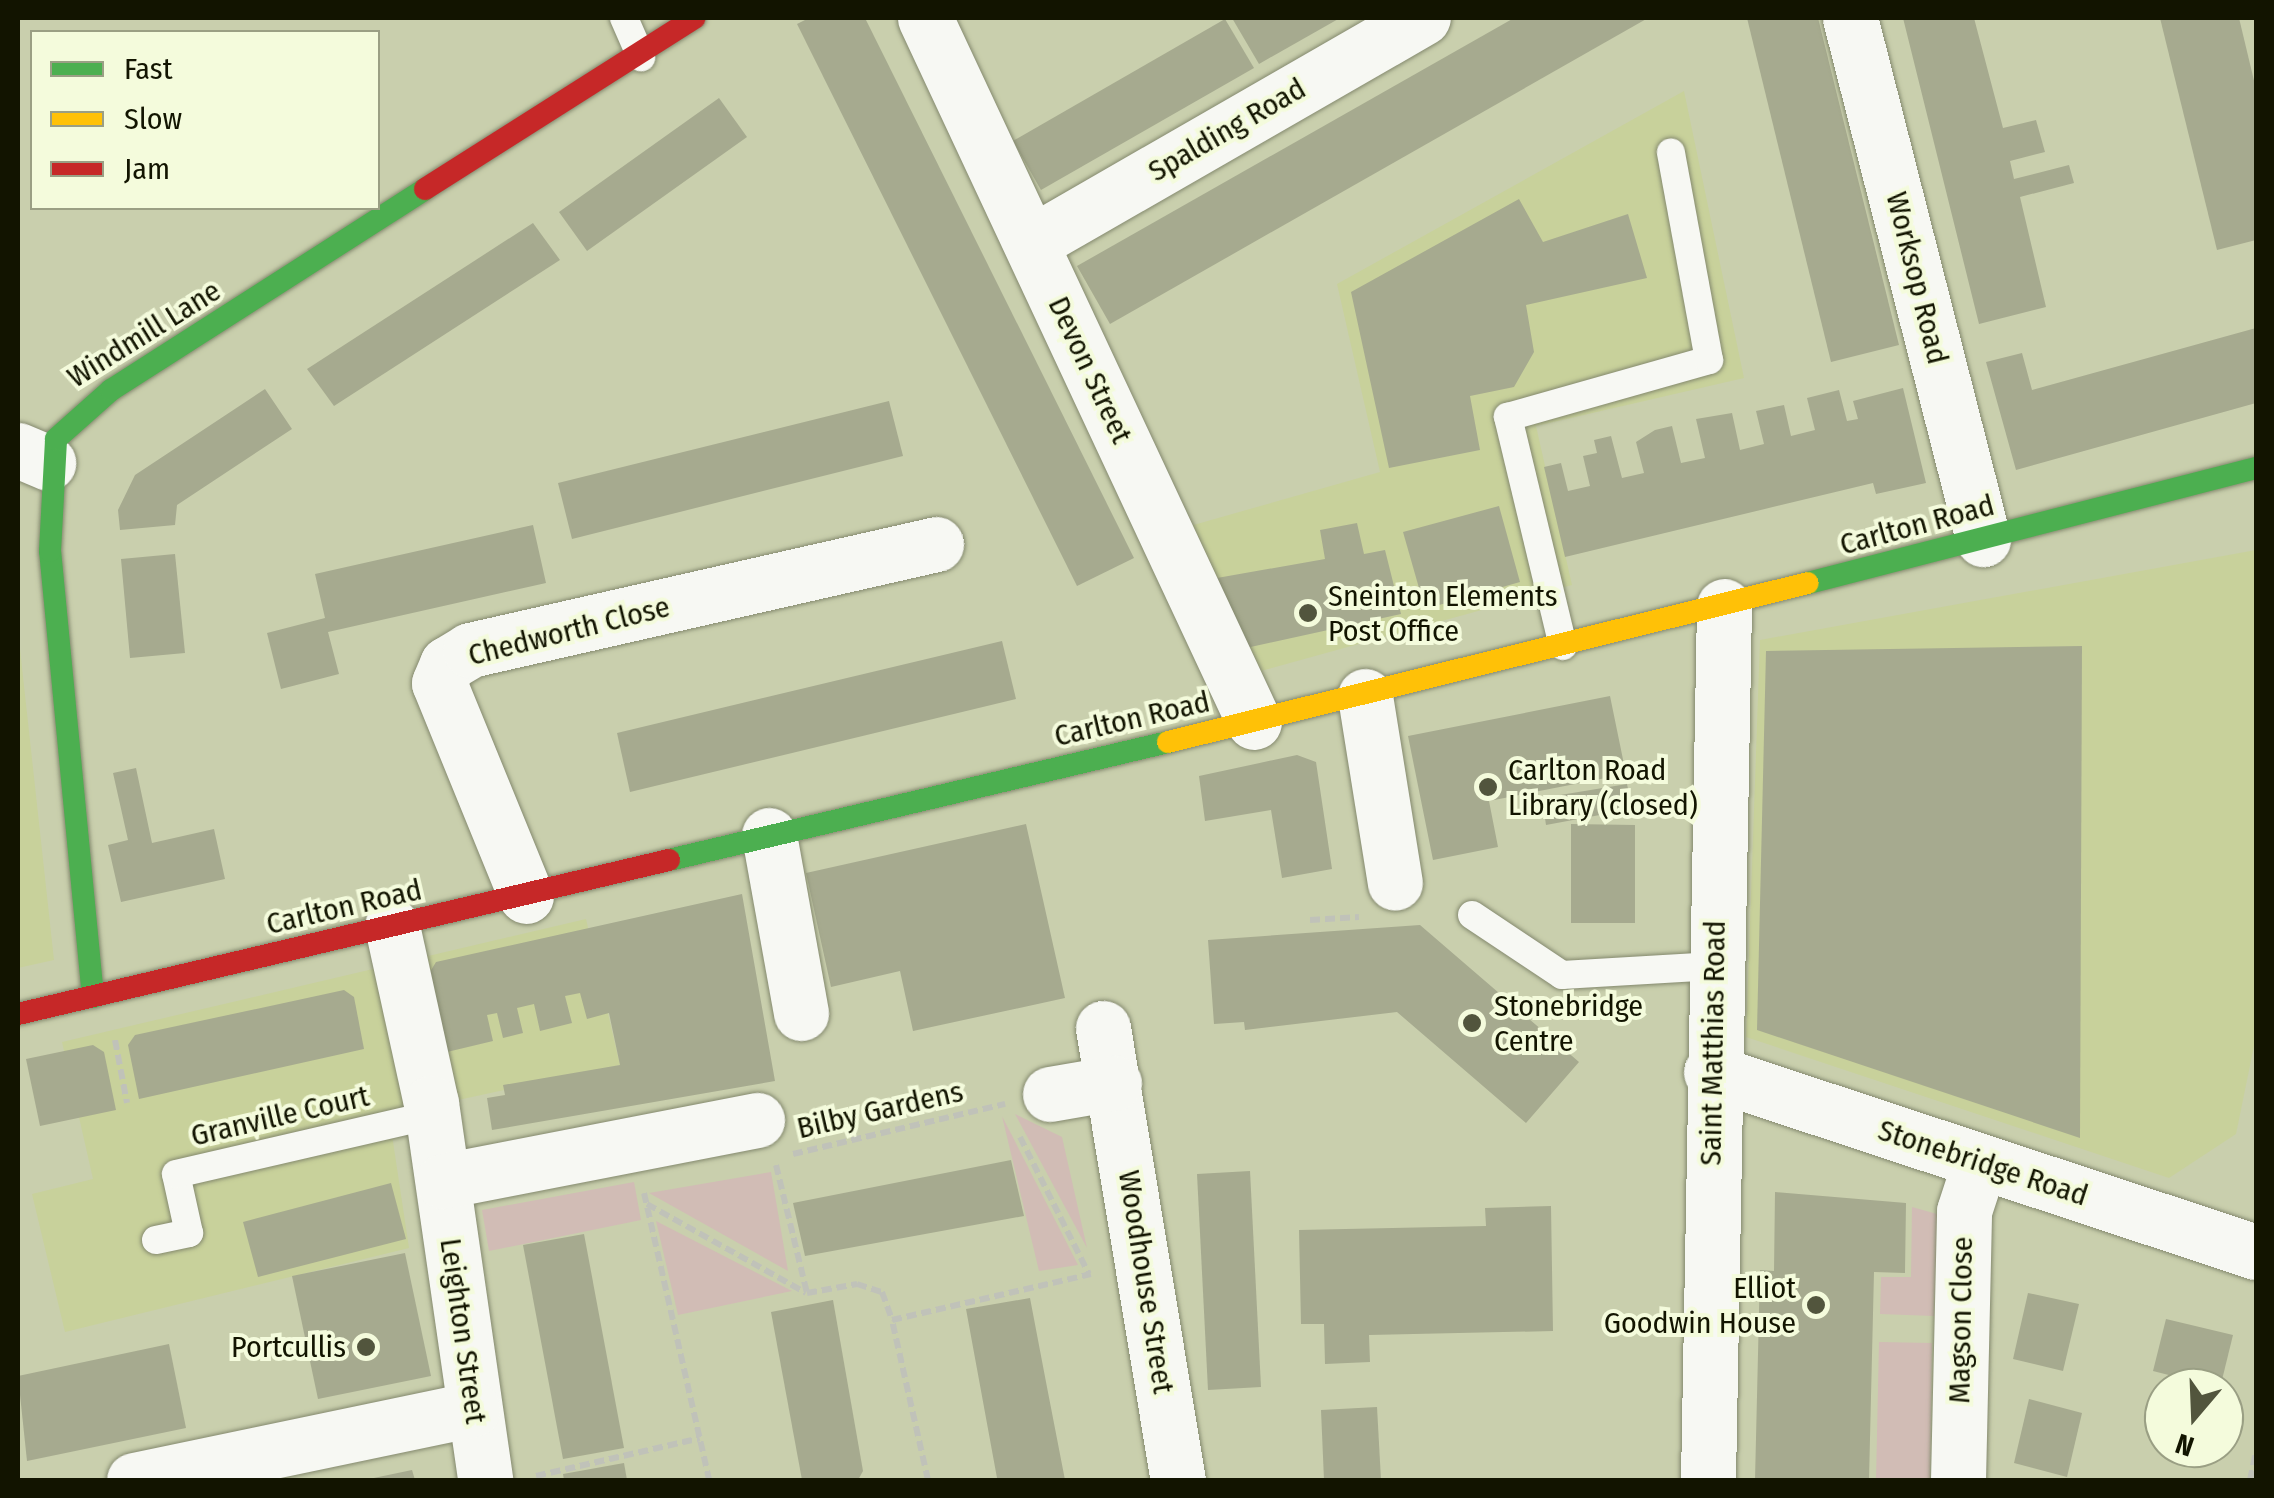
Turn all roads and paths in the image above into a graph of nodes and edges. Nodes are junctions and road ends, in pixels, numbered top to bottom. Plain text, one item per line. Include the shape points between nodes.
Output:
1 (624, 18) edge
2 (694, 18) edge
3 (926, 18) edge
4 (1423, 18) edge
5 (1850, 18) edge
6 (640, 57) junction
7 (1671, 152) dead end
8 (1031, 244) junction
9 (33, 456) edge
10 (2256, 468) edge
11 (1984, 538) junction
12 (936, 544) dead end
13 (1724, 606) junction
14 (1563, 646) junction
15 (1365, 696) junction
16 (1254, 722) junction
17 (769, 834) junction
18 (1395, 883) dead end
19 (526, 896) junction
20 (1472, 915) dead end
21 (392, 926) junction
22 (1714, 966) junction
23 (100, 996) junction
24 (802, 1013) dead end
25 (18, 1014) edge
26 (1103, 1028) dead end
27 (1711, 1072) junction
28 (1114, 1083) junction
29 (1027, 1099) junction
30 (128, 1103) dead end
31 (432, 1115) junction
32 (780, 1126) joint
33 (806, 1151) junction
34 (1980, 1162) junction
35 (638, 1172) dead end
36 (443, 1181) junction
37 (646, 1204) junction
38 (156, 1240) dead end
39 (2255, 1247) edge
40 (1089, 1274) junction
41 (1106, 1276) dead end
42 (807, 1293) junction
43 (892, 1320) junction
44 (473, 1409) junction
45 (700, 1438) junction
46 (2256, 1451) edge
47 (166, 1477) edge
48 (485, 1480) edge
49 (514, 1480) edge
50 (709, 1480) edge
51 (928, 1480) edge
52 (1178, 1480) edge
53 (1708, 1480) edge
54 (1958, 1480) edge
55 (2250, 1480) edge

1 - 6 lane
2 - 6 main road, Windmill Lane
3 - 8 street, Devon Street
4 - 8 street, Spalding Road
5 - 11 street, Worksop Road
6 - 9 main road, Windmill Lane via 70,418
7 - 14 lane via 1709,360 1508,417
8 - 16 street, Devon Street
9 - 23 main road, Windmill Lane
10 - 11 main road, Carlton Road
11 - 13 main road, Carlton Road
12 - 19 street, Chedworth Close via 470,650 446,664 439,683
13 - 14 main road, Carlton Road
13 - 22 street, Saint Matthias Road
14 - 15 main road, Carlton Road
15 - 16 main road, Carlton Road
15 - 18 street
16 - 17 main road, Carlton Road
17 - 19 main road, Carlton Road
17 - 24 street
19 - 21 main road, Carlton Road
20 - 22 lane via 1562,975
21 - 23 main road, Carlton Road
21 - 31 street, Leighton Street
22 - 27 street, Saint Matthias Road
23 - 25 main road, Carlton Road
23 - 30 path
26 - 28 street, Woodhouse Street
27 - 34 street, Stonebridge Road
27 - 53 street, Saint Matthias Road
28 - 29 street
28 - 52 street, Woodhouse Street
29 - 33 path, Bilby Gardens
29 - 40 path, Bilby Gardens
31 - 36 street, Leighton Street
31 - 38 lane, Granville Court via 176,1174 189,1233
32 - 33 path
32 - 36 street via 701,1154
33 - 42 path, Bilby Gardens via 774,1157
34 - 39 street, Stonebridge Road
34 - 54 street, Magson Close via 1964,1211
35 - 37 path
36 - 44 street, Leighton Street
37 - 42 path
37 - 45 path
40 - 41 path
40 - 43 path
42 - 43 path via 857,1284 882,1292
43 - 51 path
44 - 47 street
44 - 48 street, Leighton Street
45 - 49 path
45 - 50 path
46 - 55 path

